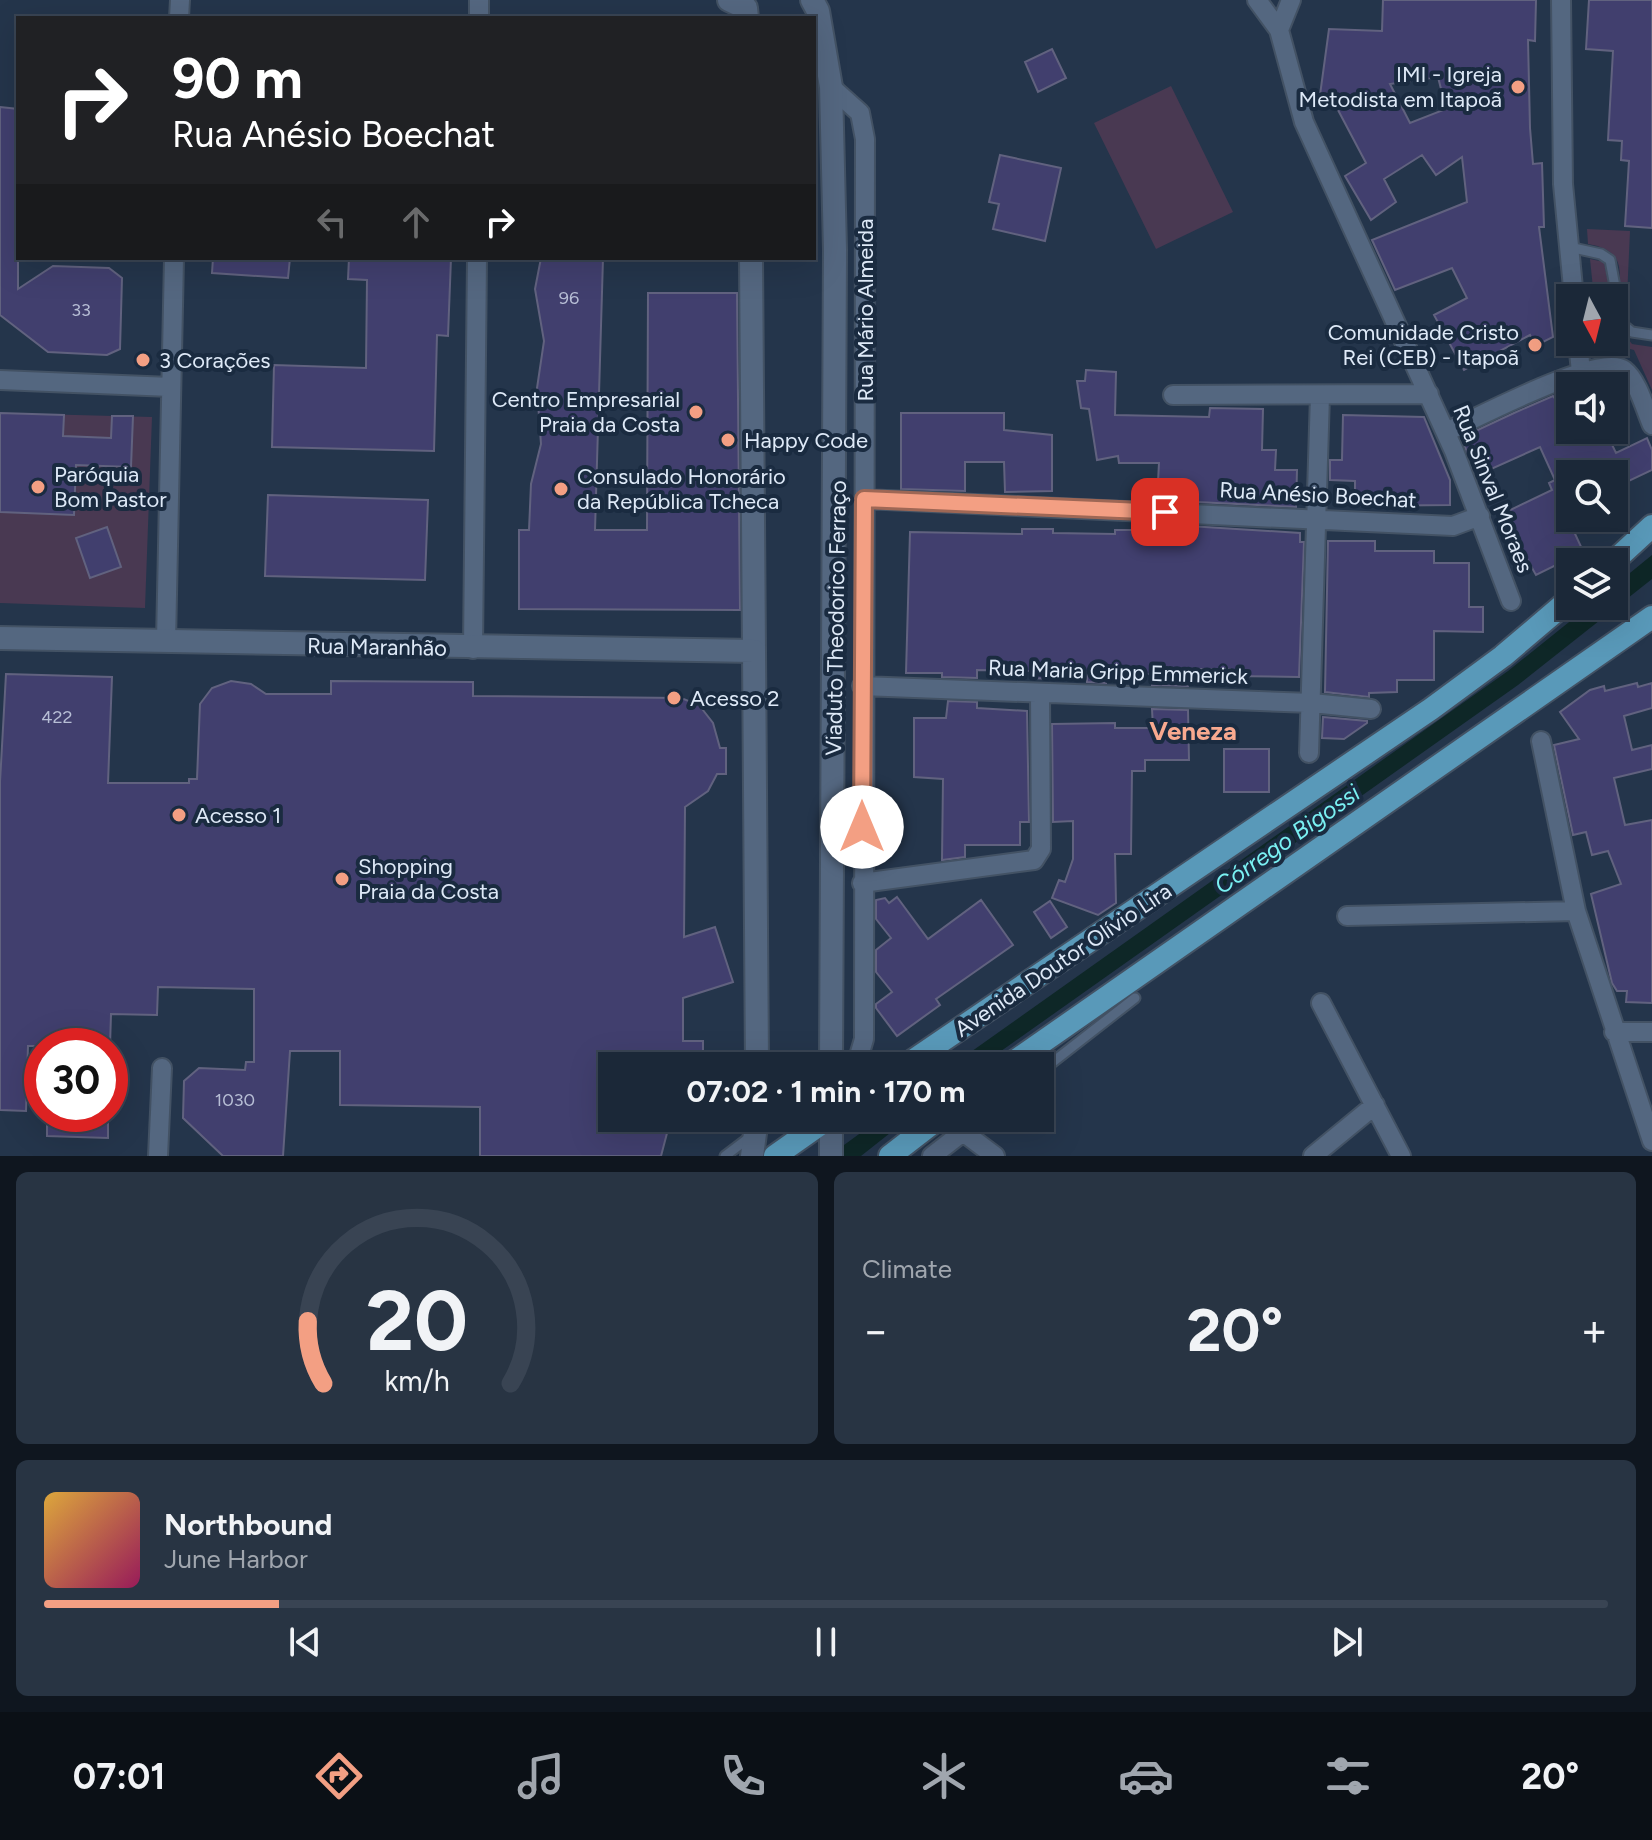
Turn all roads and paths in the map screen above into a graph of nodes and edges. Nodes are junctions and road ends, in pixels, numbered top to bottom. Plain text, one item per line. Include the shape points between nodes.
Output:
1 (729, 0) edge
2 (812, 0) edge
3 (1257, 0) edge
4 (1291, 0) edge
5 (1561, 0) edge
6 (747, 16) edge
7 (1279, 30) junction
8 (831, 87) junction
9 (1569, 247) junction
10 (174, 260) edge
11 (477, 260) edge
12 (751, 260) edge
13 (1573, 284) edge
14 (1652, 335) edge
15 (1579, 356) edge
16 (1581, 372) joint
17 (1626, 372) edge
18 (1628, 374) edge
19 (0, 380) edge
20 (1556, 383) edge
21 (171, 387) junction
22 (1429, 394) junction
23 (1173, 395) dead end
24 (1320, 395) junction
25 (1652, 425) edge
26 (1446, 432) junction
27 (837, 459) joint
28 (864, 499) junction
29 (1480, 516) junction
30 (1315, 519) junction
31 (1652, 526) edge
32 (1628, 548) edge
33 (1511, 601) dead end
34 (1556, 611) edge
35 (1646, 622) edge
36 (0, 638) edge
37 (166, 642) junction
38 (473, 649) junction
39 (754, 651) junction
40 (862, 686) junction
41 (1040, 693) junction
42 (1312, 703) junction
43 (1371, 709) dead end
44 (1541, 741) dead end
45 (1309, 753) dead end
46 (862, 883) junction
47 (1576, 911) junction
48 (1347, 916) dead end
49 (1135, 998) dead end
50 (1321, 1003) dead end
51 (1614, 1032) junction
52 (1652, 1032) edge
53 (757, 1052) edge
54 (831, 1052) edge
55 (860, 1052) edge
56 (926, 1052) edge
57 (1028, 1052) edge
58 (1054, 1061) edge
59 (162, 1068) dead end
60 (1375, 1105) junction
61 (752, 1132) edge
62 (755, 1132) edge
63 (810, 1132) edge
64 (830, 1132) edge
65 (921, 1132) edge
66 (963, 1132) joint
67 (1652, 1141) edge
68 (158, 1156) edge
69 (725, 1156) edge
70 (752, 1156) edge
71 (775, 1156) edge
72 (831, 1156) edge
73 (890, 1156) edge
74 (932, 1156) edge
75 (995, 1156) edge
76 (1313, 1156) edge
77 (1401, 1156) edge

1 - 6 street via 746,8
2 - 8 street, Rua Mário Almeida
3 - 7 street, Rua Sinval Moraes
4 - 7 street
5 - 9 street
7 - 22 street, Rua Sinval Moraes via 1315,147
8 - 27 street, Rua Mário Almeida
8 - 28 street, Rua Mário Almeida via 860,113 865,139
9 - 13 street
9 - 14 lane via 1610,260 1622,324 1632,332
10 - 21 street
11 - 38 street
12 - 39 street
15 - 16 street
16 - 17 street via 1610,365
18 - 25 street
19 - 21 street
20 - 26 street
21 - 37 street
22 - 24 street
22 - 26 street, Rua Sinval Moraes
23 - 24 street
24 - 30 street
26 - 29 street, Rua Sinval Moraes
27 - 54 street, Viaduto Theodorico Ferraço
28 - 30 street, Rua Anésio Boechat
28 - 40 street, Rua Mário Almeida
29 - 30 street, Rua Anésio Boechat via 1453,526
29 - 33 street, Rua Sinval Moraes
30 - 42 street
31 - 32 main road
34 - 56 main road, Avenida Doutor Olívio Lira via 1419,717
35 - 57 main road
36 - 37 street, Rua Maranhão
37 - 38 street, Rua Maranhão
38 - 39 street, Rua Maranhão
39 - 53 street
40 - 41 street, Rua Maria Gripp Emmerick
40 - 46 street, Rua Mário Almeida
41 - 42 street, Rua Maria Gripp Emmerick
41 - 46 street via 1041,849 1034,860
42 - 43 street, Rua Maria Gripp Emmerick
42 - 45 street
44 - 47 street
46 - 55 street, Rua Mário Almeida
47 - 48 street
47 - 51 street
49 - 58 lane
50 - 60 street
51 - 52 street
51 - 67 street
59 - 68 street
60 - 76 street
60 - 77 street
61 - 69 lane
62 - 70 street
63 - 71 main road
64 - 72 street
65 - 73 main road
66 - 74 street
66 - 75 street

